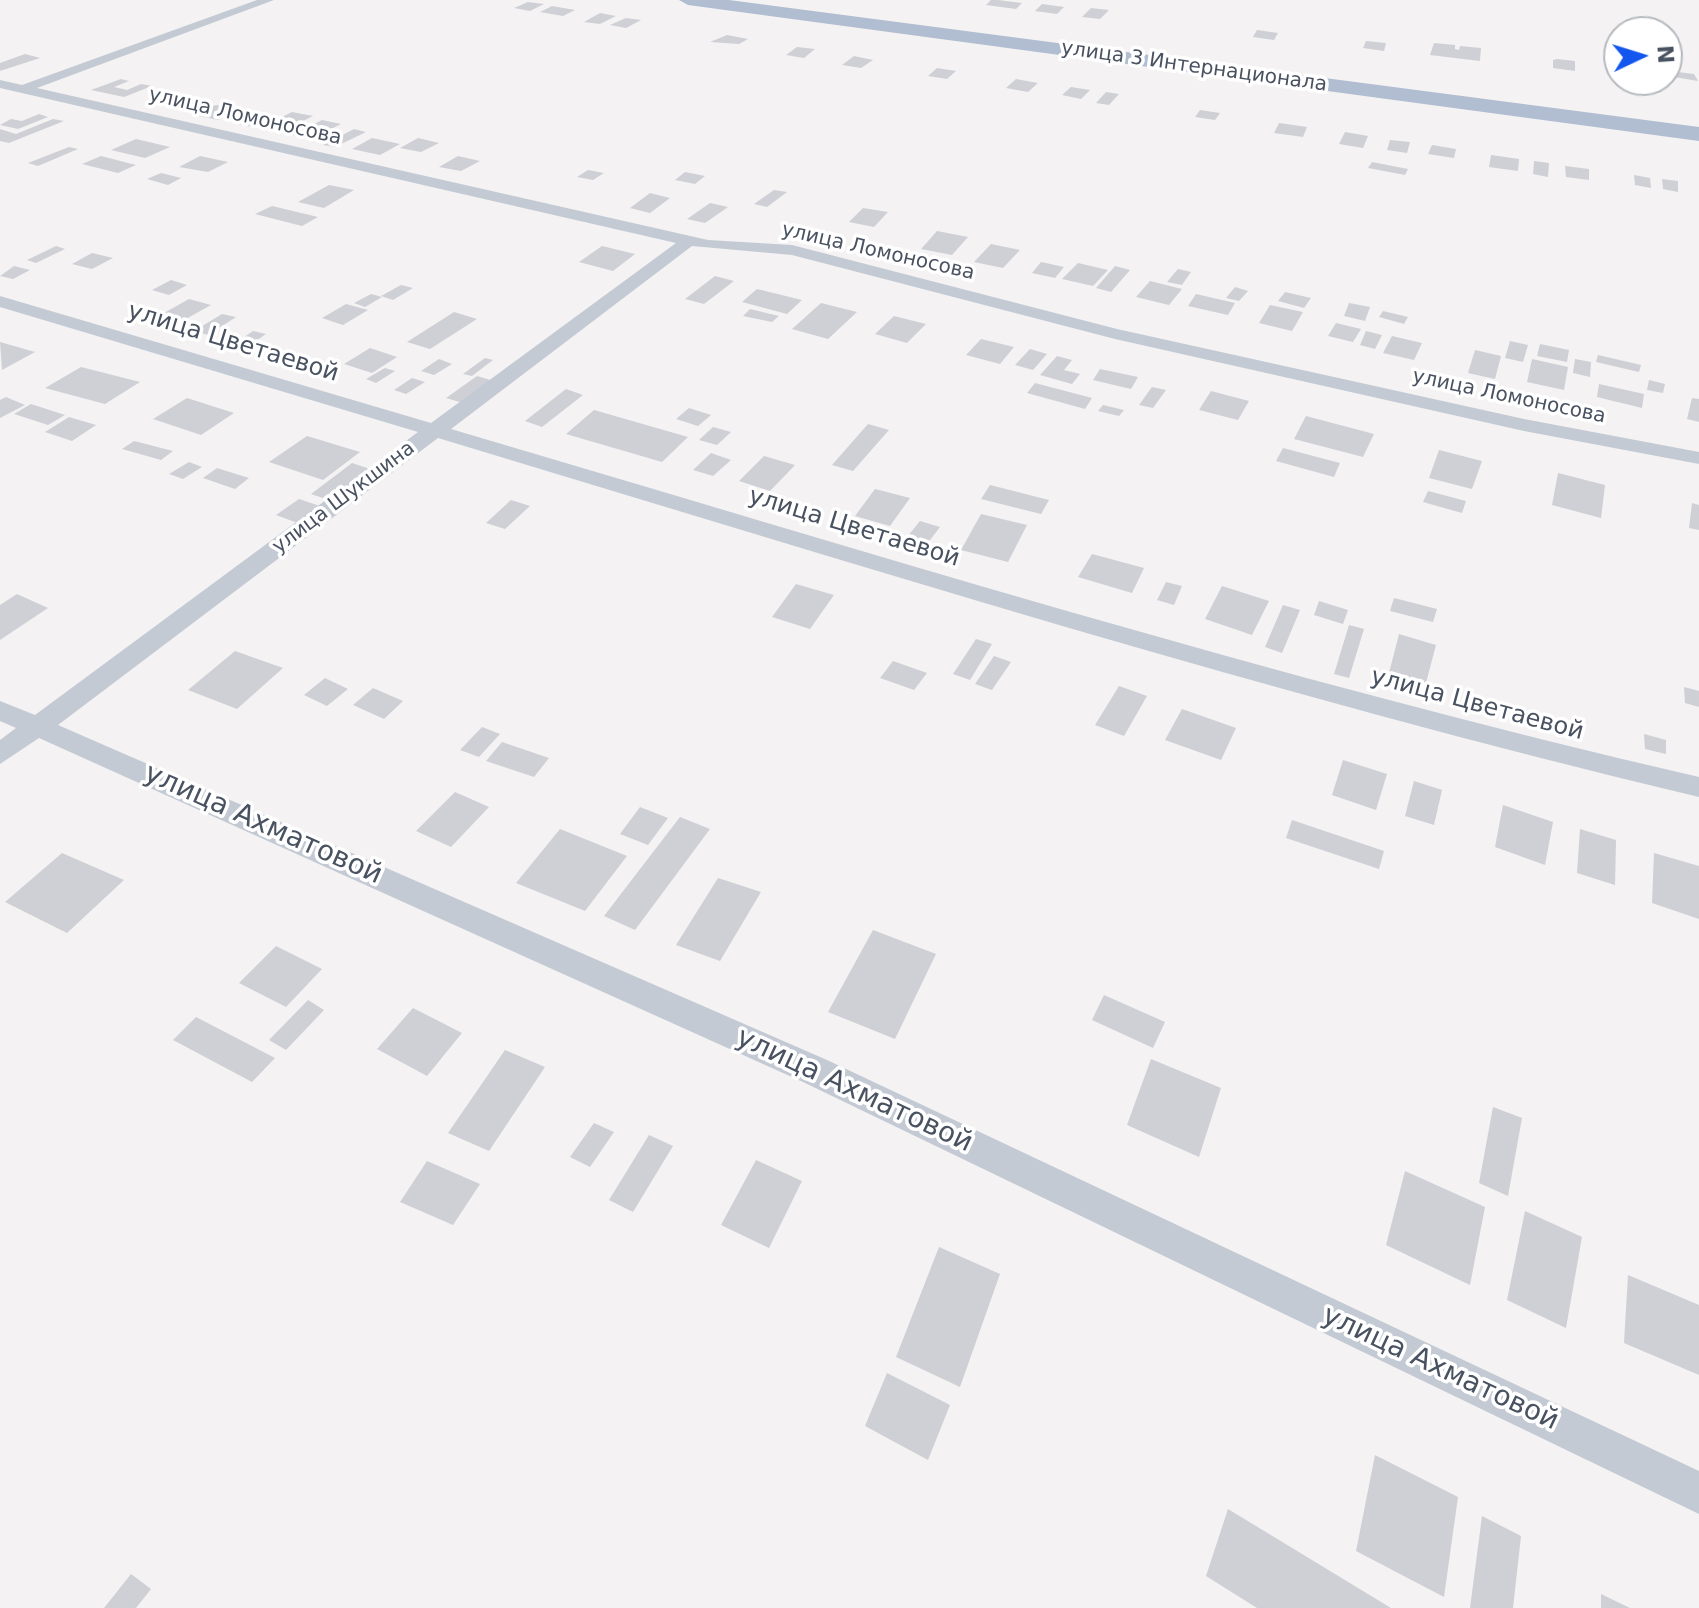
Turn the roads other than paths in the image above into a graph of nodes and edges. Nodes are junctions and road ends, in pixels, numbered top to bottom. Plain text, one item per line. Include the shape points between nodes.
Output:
1 (268, 0) edge
2 (688, 0) edge
3 (0, 84) edge
4 (23, 89) junction
5 (0, 97) edge
6 (1699, 134) edge
7 (689, 241) junction
8 (0, 301) edge
9 (435, 430) junction
10 (1699, 458) edge
11 (0, 710) edge
12 (38, 727) junction
13 (0, 754) edge
14 (1699, 787) edge
15 (1699, 1493) edge

1 - 4 street
2 - 6 main road, улица 3 Интернационала
3 - 4 street, улица Ломоносова
4 - 5 street
4 - 7 street, улица Ломоносова
7 - 9 street, улица Шукшина
7 - 10 street, улица Ломоносова via 792,250 1115,334 1524,425
8 - 9 street, улица Цветаевой
9 - 12 street, улица Шукшина
9 - 14 street, улица Цветаевой via 1084,624 1524,746
11 - 12 street, улица Ахматовой
12 - 13 street, улица Шукшина
12 - 15 street, улица Ахматовой via 815,1071

